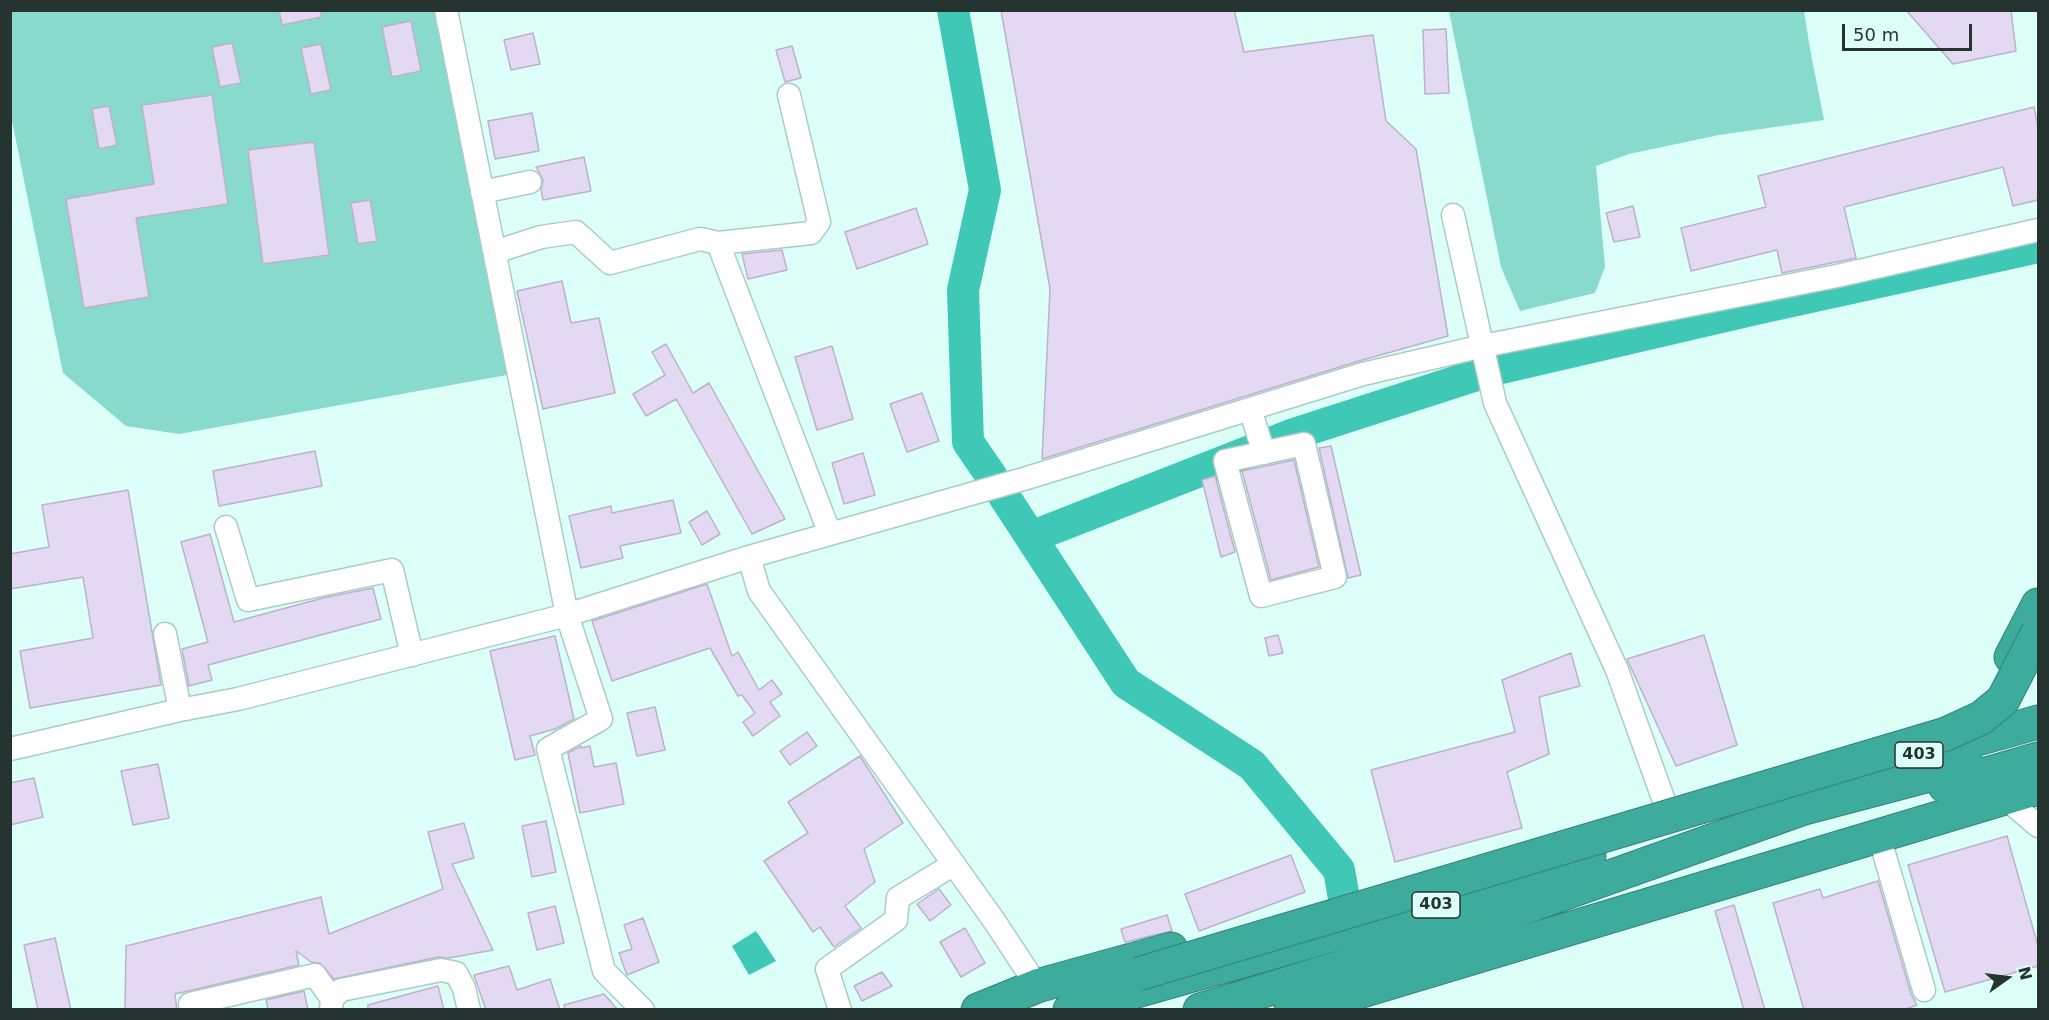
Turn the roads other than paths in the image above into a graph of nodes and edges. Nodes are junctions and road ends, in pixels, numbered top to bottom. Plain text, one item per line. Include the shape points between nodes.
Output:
1 (446, 10) edge
2 (789, 95) dead end
3 (530, 182) dead end
4 (482, 192) junction
5 (1453, 215) dead end
6 (2038, 230) edge
7 (718, 243) junction
8 (495, 252) junction
9 (1484, 346) junction
10 (1250, 409) junction
11 (1261, 444) junction
12 (226, 527) dead end
13 (830, 534) junction
14 (749, 557) junction
15 (2038, 605) edge
16 (567, 615) junction
17 (2038, 632) edge
18 (165, 634) dead end
19 (412, 655) junction
20 (2038, 658) edge
21 (1996, 685) junction
22 (180, 710) junction
23 (2038, 722) edge
24 (2038, 744) edge
25 (10, 749) edge
26 (2038, 759) edge
27 (2038, 788) edge
28 (2004, 797) junction
29 (1801, 798) junction
30 (1668, 812) junction
31 (2038, 826) edge
32 (1879, 836) junction
33 (954, 864) junction
34 (1924, 990) dead end
35 (1027, 998) edge
36 (332, 1004) edge
37 (1303, 1007) edge
38 (191, 1010) edge
39 (470, 1010) edge
40 (643, 1010) edge
41 (840, 1010) edge
42 (978, 1010) edge
43 (1070, 1010) edge
44 (1200, 1010) edge
45 (1226, 1010) edge

1 - 4 street
2 - 7 street via 819,222 811,233
3 - 4 street
4 - 8 street
5 - 9 street
6 - 9 street via 1837,276
7 - 8 street via 700,239 610,263 576,232 541,237
7 - 13 street
8 - 16 street
9 - 10 street via 1363,374
9 - 30 street via 1495,403 1617,670
10 - 11 street
10 - 13 street
11 - 11 street via 1304,444 1335,577 1261,596 1226,461
12 - 19 street via 248,600 392,570
13 - 14 street
14 - 16 street
14 - 33 street via 759,591
15 - 21 highway
16 - 19 street
16 - 40 street via 601,719 548,749 604,971
17 - 35 highway, bridge via 2003,700 1981,718 1946,734 1138,974
18 - 22 street
19 - 22 street
20 - 21 highway
21 - 30 highway via 1978,706
22 - 25 street
23 - 29 highway, 403
24 - 29 highway, 403
26 - 45 highway via 1808,824 1308,993
27 - 28 highway
28 - 31 street
28 - 32 highway
29 - 43 highway, 403
29 - 44 highway, 403 via 1444,936
30 - 35 highway via 1283,918
32 - 34 street
32 - 37 highway
33 - 35 street
33 - 41 street via 898,898 896,920 827,969
35 - 42 highway
36 - 38 street via 315,975 190,1004
36 - 39 street via 341,990 441,970 456,973

